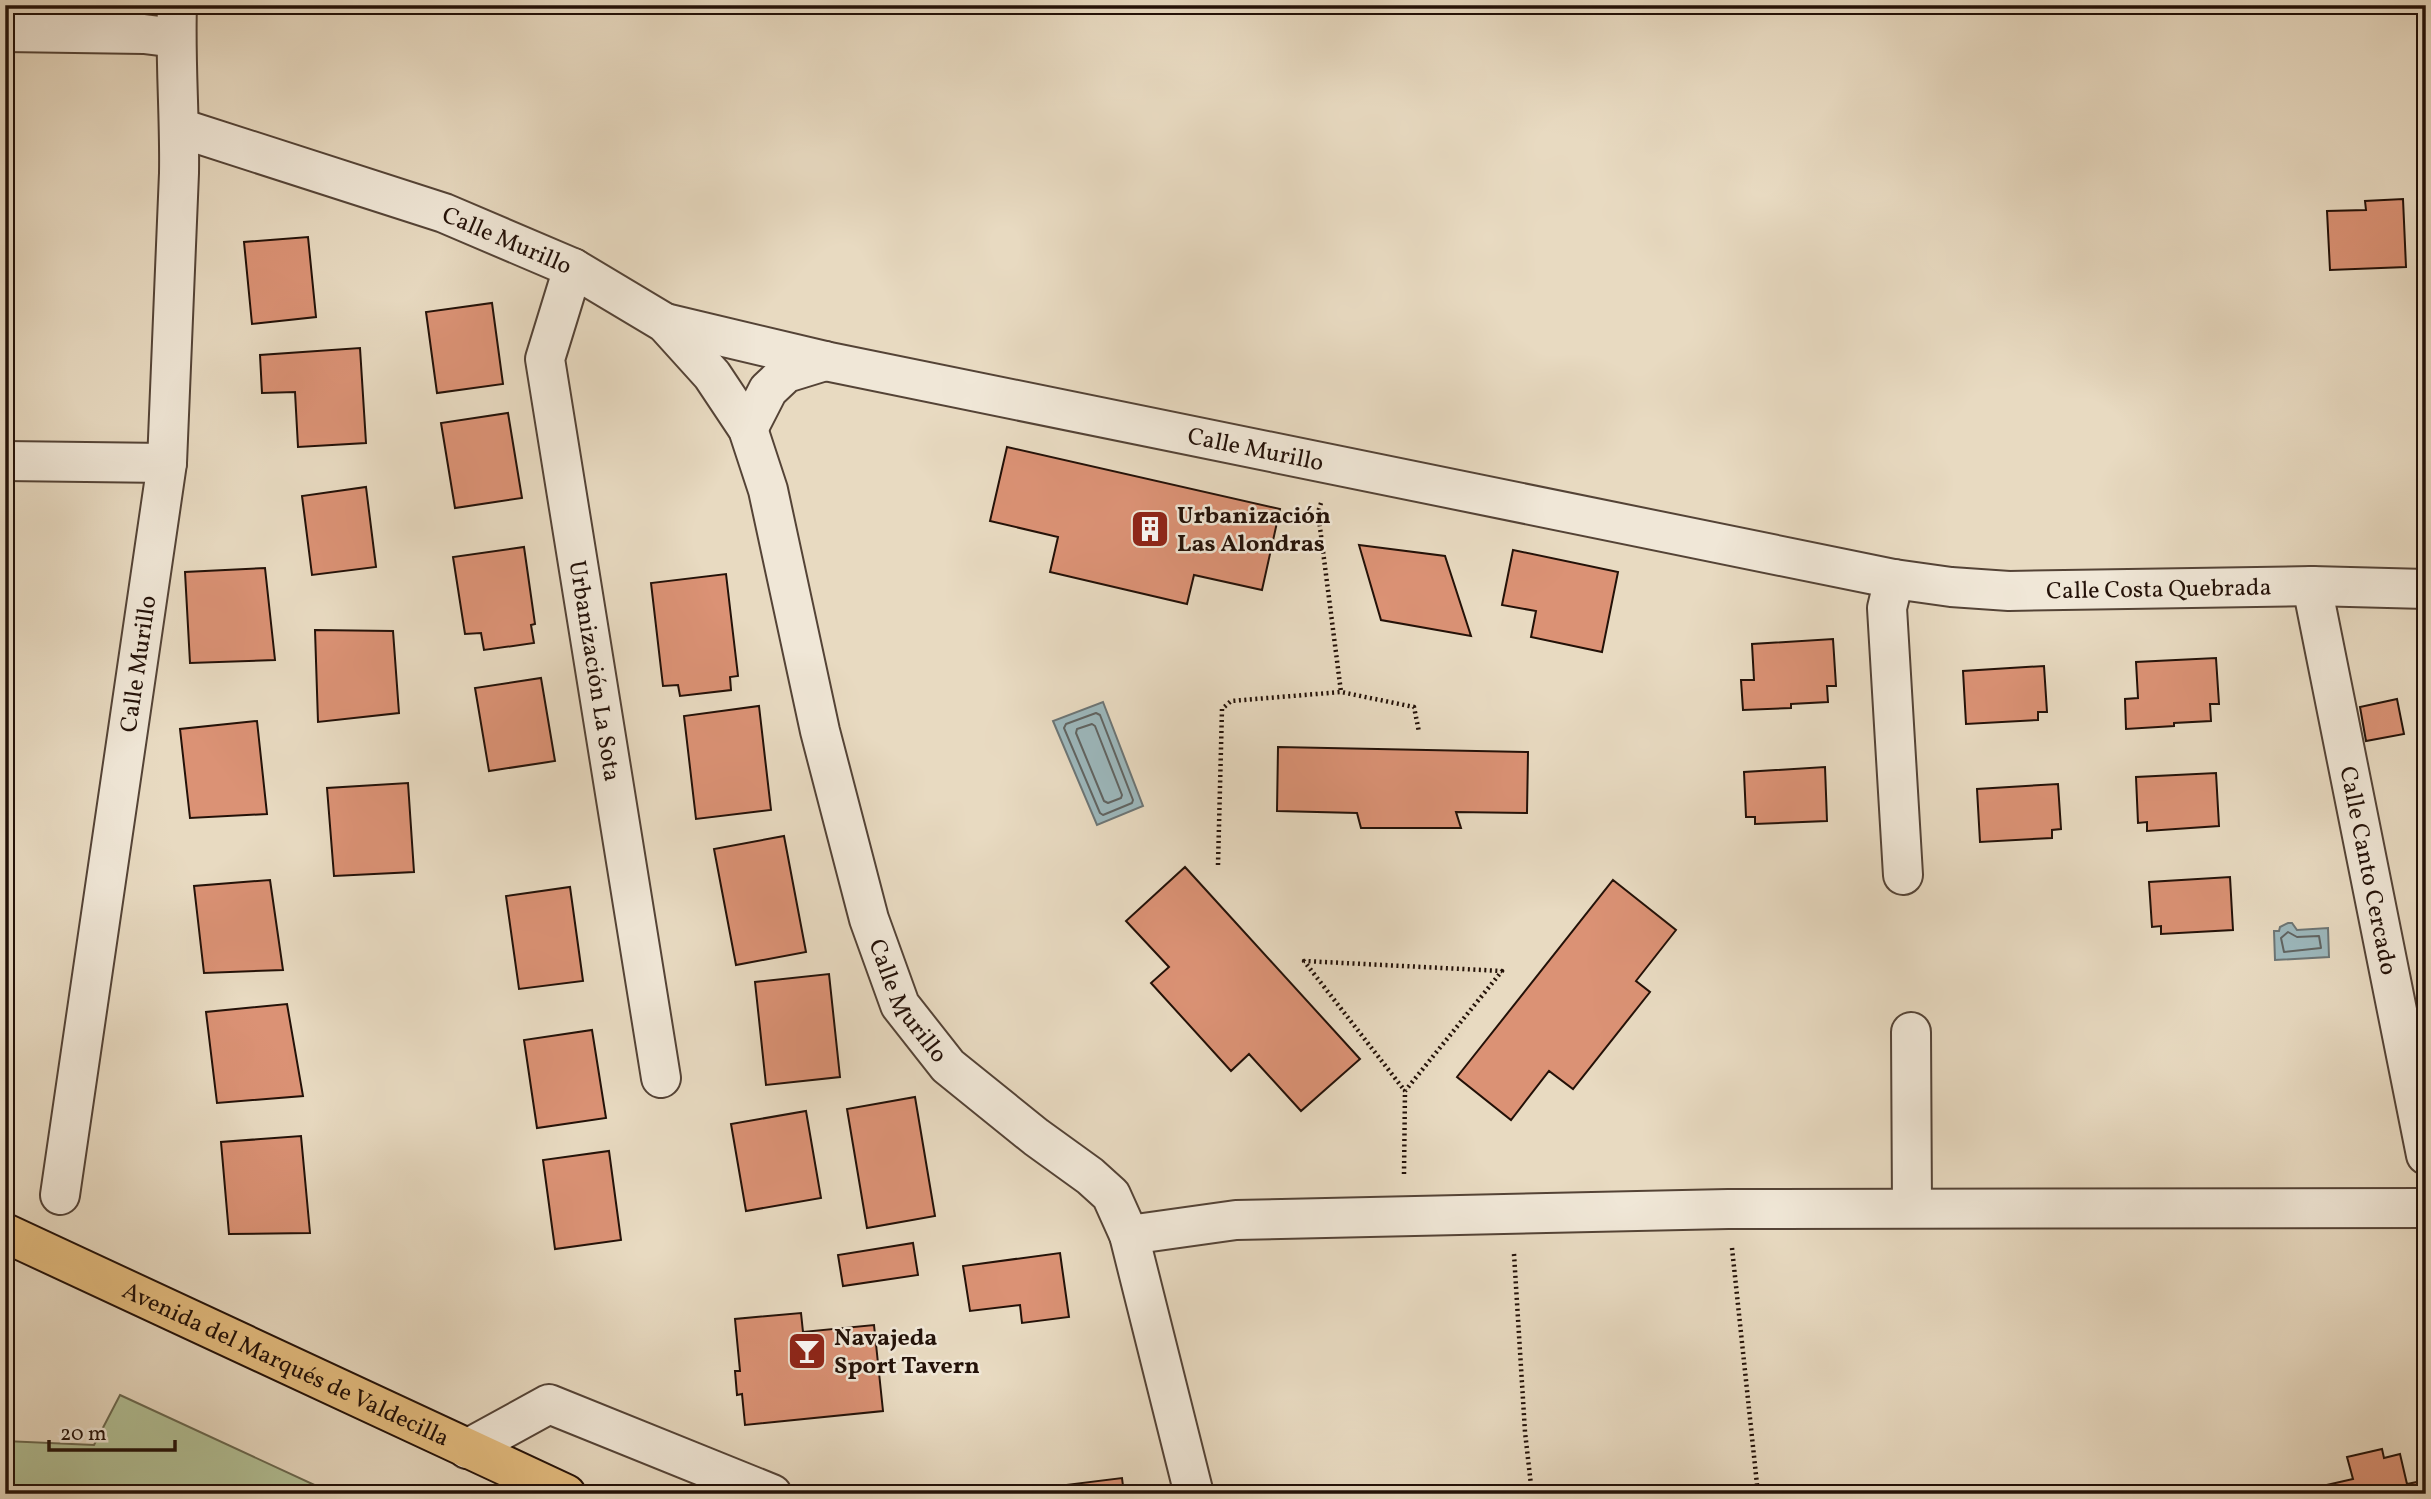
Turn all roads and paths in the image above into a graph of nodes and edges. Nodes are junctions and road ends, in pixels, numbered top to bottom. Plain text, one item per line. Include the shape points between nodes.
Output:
1 (176, 22) edge
2 (5, 32) edge
3 (180, 128) junction
4 (573, 268) junction
5 (665, 323) junction
6 (825, 361) junction
7 (748, 429) junction
8 (5, 461) edge
9 (167, 463) junction
10 (1330, 465) junction
11 (1685, 537) joint
12 (1894, 579) junction
13 (2312, 586) junction
14 (2426, 589) edge
15 (1341, 692) junction
16 (1419, 732) dead end
17 (1218, 865) dead end
18 (1903, 875) dead end
19 (1911, 1032) dead end
20 (661, 1078) dead end
21 (1405, 1091) junction
22 (2426, 1156) edge
23 (60, 1195) dead end
24 (1912, 1208) junction
25 (2426, 1208) edge
26 (1728, 1209) junction
27 (1513, 1214) junction
28 (1403, 1216) junction
29 (5, 1233) edge
30 (1129, 1236) junction
31 (467, 1449) junction
32 (566, 1494) edge
33 (772, 1494) edge
34 (1194, 1494) edge
35 (1532, 1494) edge
36 (1759, 1494) edge

1 - 2 street via 144,34
1 - 3 street, Calle Murillo
3 - 4 street, Calle Murillo via 444,213
3 - 9 street, Calle Murillo
4 - 5 street, Calle Murillo
4 - 20 street, Urbanización La Sota via 545,359
5 - 6 street, Calle Murillo
5 - 7 street, Calle Murillo via 712,375
6 - 7 street, Calle Murillo via 786,373 768,390
6 - 10 street, Calle Murillo
7 - 30 street, Calle Murillo via 768,490 820,731 869,919 900,1005 948,1066 1111,1195
8 - 9 street
9 - 23 street, Calle Murillo
10 - 11 street, Calle Murillo
10 - 15 path via 1318,512
11 - 12 street, Calle Costa Quebrada
12 - 13 street, Calle Costa Quebrada via 2009,591
12 - 18 street via 1887,608
13 - 14 street, Calle Costa Quebrada
13 - 22 street, Calle Canto Cercado
15 - 16 path via 1414,707
15 - 17 path via 1231,701 1222,709
19 - 24 street
21 - 21 path via 1371,1048 1304,961 1502,971
21 - 28 path
24 - 25 street
24 - 26 street
26 - 27 street
26 - 36 path
27 - 28 street
27 - 35 path
28 - 30 street via 1236,1220
29 - 31 main road, Avenida del Marqués de Valdecilla
30 - 34 street, Calle Murillo
31 - 32 main road, Avenida del Marqués de Valdecilla
31 - 33 street via 549,1404

